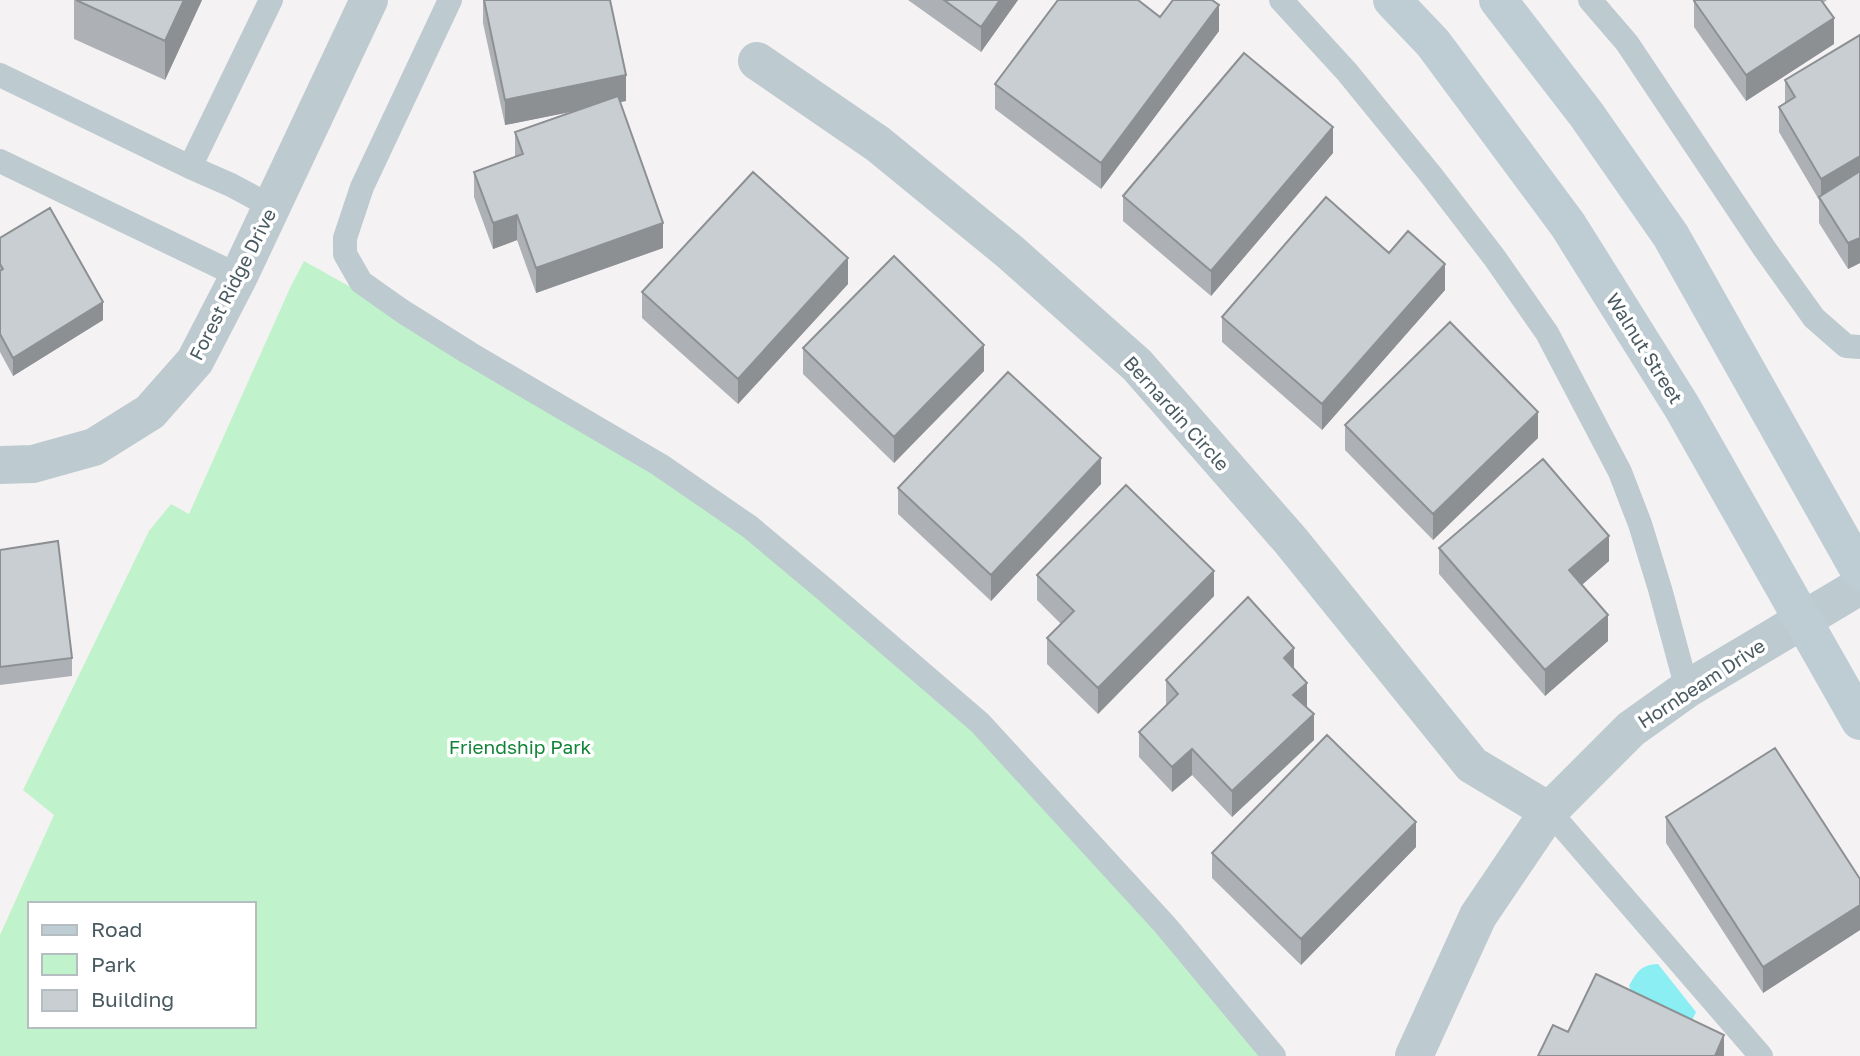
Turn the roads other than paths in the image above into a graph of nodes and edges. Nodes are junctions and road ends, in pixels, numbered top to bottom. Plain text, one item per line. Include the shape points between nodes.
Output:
1 (271, 0) edge
2 (369, 0) edge
3 (450, 0) edge
4 (1282, 0) edge
5 (1392, 0) edge
6 (1498, 0) edge
7 (1590, 0) edge
8 (757, 61) dead end
9 (0, 75) edge
10 (0, 161) edge
11 (190, 167) junction
12 (272, 206) junction
13 (239, 276) junction
14 (1860, 347) edge
15 (0, 466) edge
16 (1860, 572) edge
17 (1860, 586) edge
18 (1803, 619) junction
19 (1687, 690) junction
20 (1860, 721) edge
21 (1549, 811) junction
22 (1274, 1056) edge
23 (1414, 1056) edge
24 (1761, 1056) edge

1 - 11 lane
2 - 12 street, Forest Ridge Drive
3 - 22 lane via 362,187 349,225 345,254 361,282 469,353 660,465 750,527 803,571 981,723 1165,925
4 - 19 lane via 1432,175 1547,333 1620,472 1660,589
5 - 18 main road, Walnut Street via 1433,43 1568,225 1682,407
6 - 16 main road via 1587,114 1671,236
7 - 14 lane via 1627,43 1814,318 1846,346
8 - 21 street, Bernardin Circle via 878,145 1010,252 1137,365 1291,541 1472,765
9 - 11 lane
10 - 13 lane
11 - 12 lane
12 - 13 street, Forest Ridge Drive
13 - 15 street, Forest Ridge Drive via 195,361 150,412 94,447 33,464
17 - 18 street, Hornbeam Drive
18 - 19 street, Hornbeam Drive
18 - 20 main road, Walnut Street
19 - 21 street, Hornbeam Drive via 1631,729
21 - 23 street, Hornbeam Drive via 1478,916
21 - 24 lane

